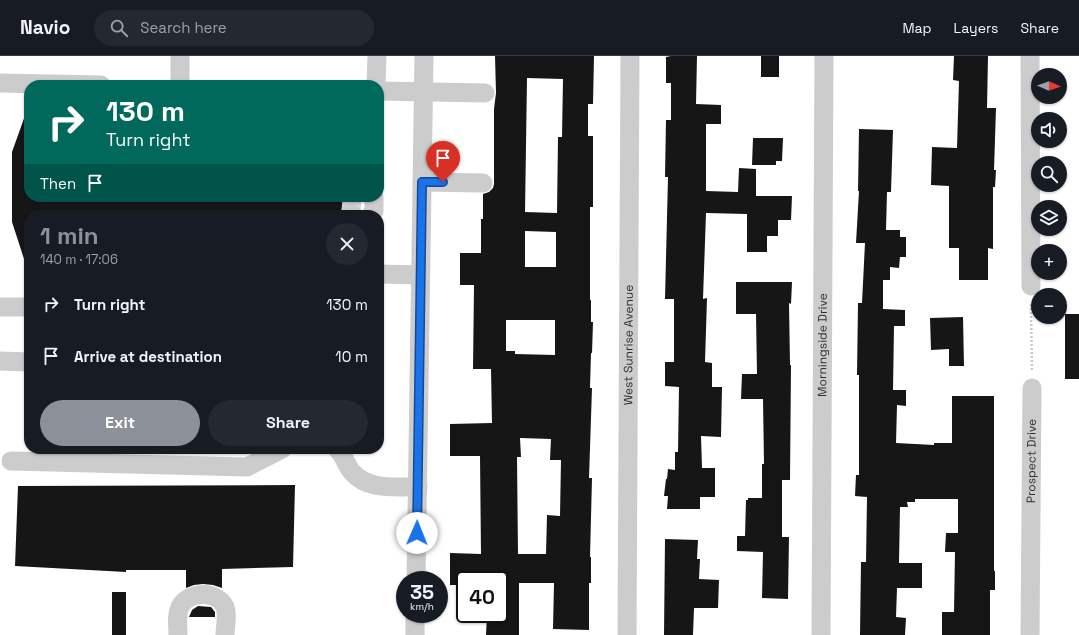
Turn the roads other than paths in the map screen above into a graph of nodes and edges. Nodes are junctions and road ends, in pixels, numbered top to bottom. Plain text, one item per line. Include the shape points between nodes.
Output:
1 (180, 56) edge
2 (377, 56) edge
3 (424, 56) edge
4 (630, 56) edge
5 (824, 56) edge
6 (1030, 56) edge
7 (180, 80) edge
8 (376, 80) edge
9 (0, 83) edge
10 (24, 83) edge
11 (384, 90) edge
12 (424, 91) junction
13 (485, 93) dead end
14 (422, 182) junction
15 (483, 183) dead end
16 (384, 274) edge
17 (420, 275) junction
18 (1031, 286) road end
19 (0, 307) edge
20 (24, 307) edge
21 (0, 361) edge
22 (24, 362) edge
23 (1032, 388) road end
24 (272, 454) edge
25 (341, 454) edge
26 (11, 461) dead end
27 (418, 487) junction
28 (416, 571) edge
29 (415, 623) edge
30 (178, 635) edge
31 (225, 635) edge
32 (415, 635) edge
33 (626, 635) edge
34 (821, 635) edge
35 (1030, 635) edge

1 - 7 street
2 - 8 street
3 - 12 street
4 - 33 street, West Sunrise Avenue
5 - 34 street, Morningside Drive
6 - 18 street
9 - 10 street
11 - 12 street
12 - 13 street
12 - 14 street
14 - 15 street
14 - 17 street
16 - 17 street
17 - 27 street
19 - 20 street
21 - 22 street
23 - 35 street, Prospect Drive
24 - 26 street via 247,467
25 - 27 street via 359,479 367,483 378,486
27 - 28 street
29 - 32 street
30 - 31 street via 178,612 181,606 191,597 206,594 214,596 224,606

